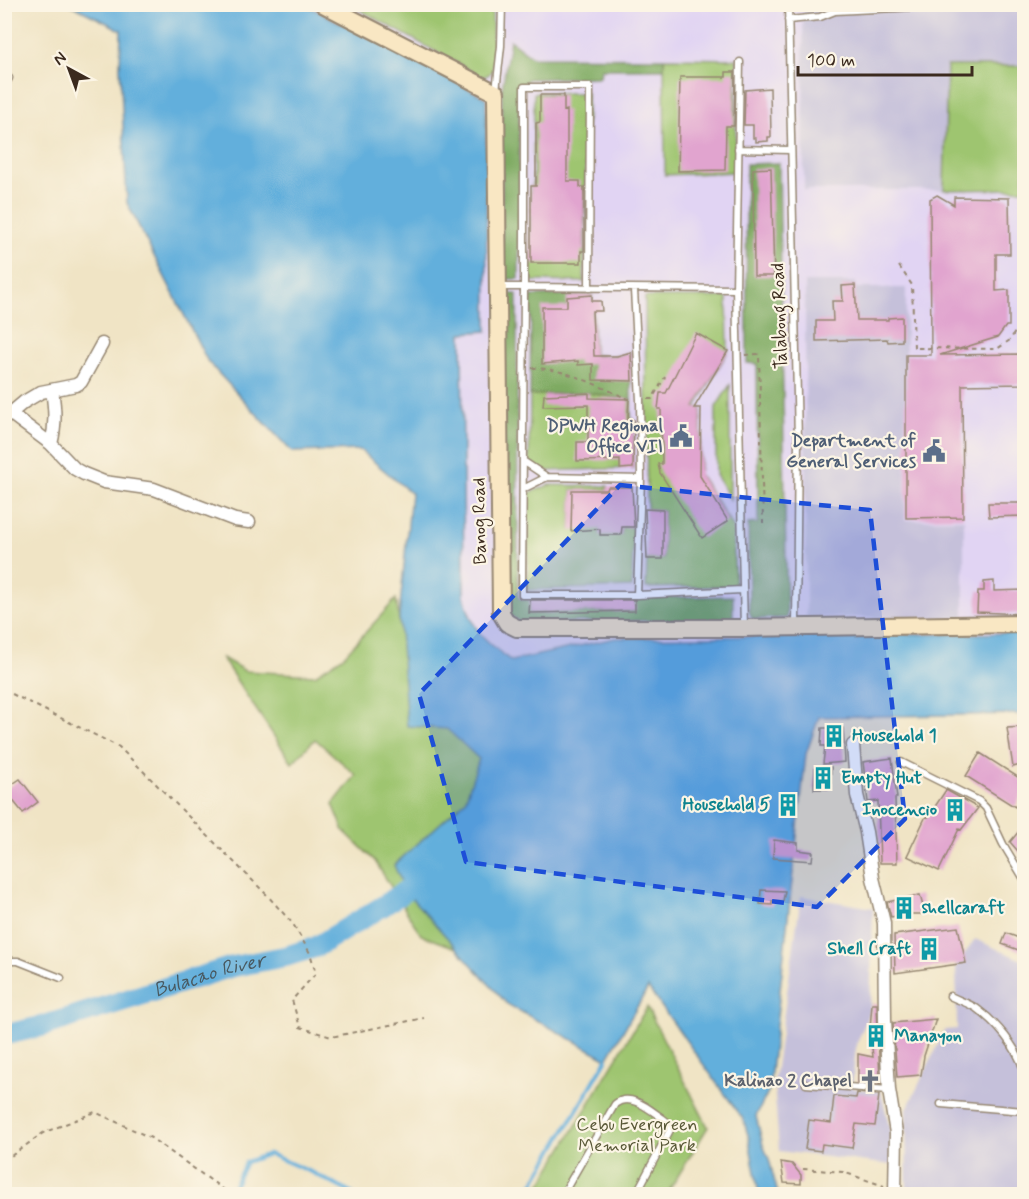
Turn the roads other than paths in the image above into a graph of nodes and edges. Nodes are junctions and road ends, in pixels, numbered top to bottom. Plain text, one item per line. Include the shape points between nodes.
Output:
1 (323, 4) edge
2 (501, 4) edge
3 (788, 4) edge
4 (976, 4) edge
5 (895, 6) edge
6 (788, 20) junction
7 (740, 62) dead end
8 (9, 78) dead end
9 (4, 86) edge
10 (496, 93) junction
11 (738, 148) junction
12 (790, 150) junction
13 (497, 287) junction
14 (524, 287) junction
15 (589, 288) junction
16 (736, 289) junction
17 (634, 290) junction
18 (102, 344) dead end
19 (52, 390) junction
20 (8, 416) edge
21 (51, 444) junction
22 (523, 461) junction
23 (548, 477) junction
24 (641, 479) junction
25 (523, 489) junction
26 (249, 522) dead end
27 (742, 590) junction
28 (637, 595) junction
29 (1024, 624) edge
30 (796, 627) junction
31 (744, 628) junction
32 (853, 745) dead end
33 (901, 762) dead end
34 (1024, 879) edge
35 (4, 961) edge
36 (61, 978) dead end
37 (950, 996) dead end
38 (1024, 1070) edge
39 (806, 1084) dead end
40 (889, 1090) junction
41 (941, 1104) dead end
42 (1024, 1111) edge
43 (895, 1192) edge
44 (563, 1194) edge
45 (636, 1194) edge

1 - 10 street
2 - 10 lane
3 - 6 lane, Talabong Road
4 - 5 lane
5 - 6 lane
6 - 12 lane, Talabong Road
7 - 11 lane
8 - 9 lane
10 - 13 street, Banog Road
11 - 12 lane
11 - 16 lane
12 - 30 lane, Talabong Road via 798,441
13 - 14 lane
13 - 31 street, Banog Road via 501,613 507,622 517,628
14 - 15 lane
14 - 15 lane via 524,87 590,87
14 - 22 lane
15 - 17 lane
16 - 17 lane
16 - 27 lane
17 - 24 lane
18 - 19 street via 81,382
19 - 20 street via 24,402
19 - 21 street via 56,411
20 - 21 street
21 - 26 street via 75,469 104,482 154,489
22 - 23 lane
22 - 25 lane
23 - 24 lane
23 - 25 lane
24 - 28 lane
25 - 28 lane via 522,595
27 - 28 lane
27 - 31 lane
29 - 30 street, Banog Road
30 - 31 street, Banog Road
32 - 40 street via 857,795 884,923
33 - 34 lane via 979,801
35 - 36 lane via 25,963
37 - 38 lane via 975,1007 999,1029 1019,1055
39 - 40 lane
40 - 43 street via 896,1133
41 - 42 lane
44 - 45 lane via 619,1100 636,1101 666,1121 670,1130

